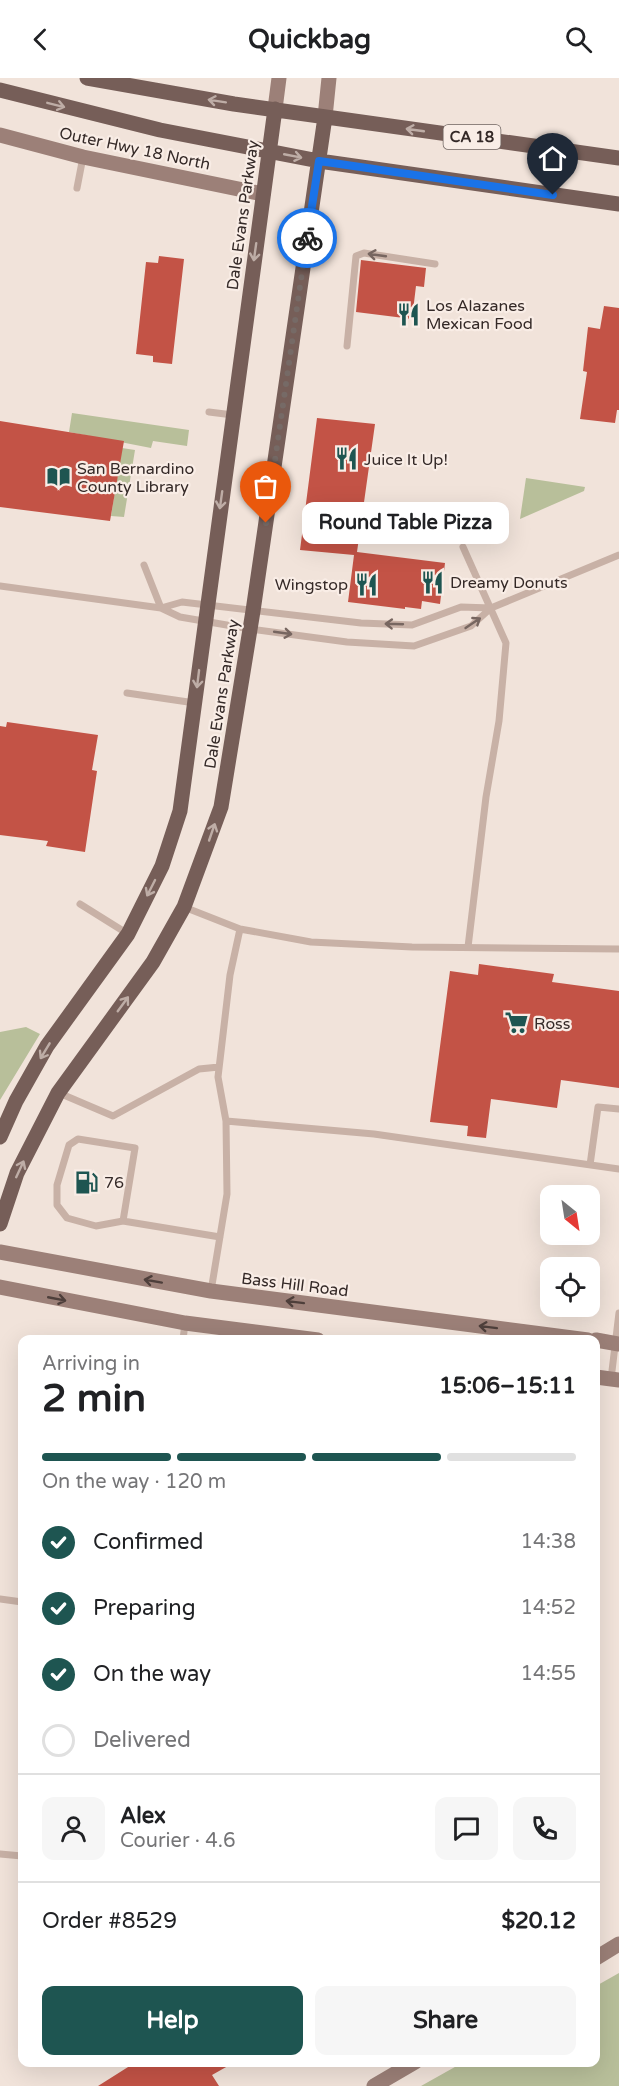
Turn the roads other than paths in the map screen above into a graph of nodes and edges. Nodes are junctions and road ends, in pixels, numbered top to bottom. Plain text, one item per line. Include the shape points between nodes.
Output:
1 (87, 78) edge
2 (279, 78) edge
3 (329, 78) edge
4 (0, 90) edge
5 (275, 109) junction
6 (325, 117) junction
7 (0, 135) edge
8 (268, 151) junction
9 (83, 157) junction
10 (619, 158) edge
11 (319, 161) junction
12 (77, 188) dead end
13 (263, 194) junction
14 (619, 204) edge
15 (435, 264) dead end
16 (347, 346) dead end
17 (209, 412) dead end
18 (233, 415) junction
19 (463, 547) dead end
20 (619, 555) edge
21 (144, 565) dead end
22 (0, 586) edge
23 (207, 605) junction
24 (161, 608) junction
25 (491, 608) junction
26 (253, 611) junction
27 (205, 621) junction
28 (250, 629) junction
29 (127, 693) dead end
30 (195, 703) junction
31 (80, 904) dead end
32 (184, 907) junction
33 (240, 929) junction
34 (128, 934) junction
35 (468, 947) junction
36 (619, 950) edge
37 (219, 1067) junction
38 (58, 1093) junction
39 (619, 1109) edge
40 (226, 1121) junction
41 (0, 1137) edge
42 (590, 1165) junction
43 (619, 1169) edge
44 (123, 1221) junction
45 (0, 1224) edge
46 (220, 1237) junction
47 (0, 1252) edge
48 (0, 1287) edge
49 (211, 1291) junction
50 (619, 1313) edge
51 (185, 1323) junction
52 (184, 1335) edge
53 (279, 1335) edge
54 (550, 1335) edge
55 (600, 1341) edge
56 (617, 1343) edge
57 (608, 1379) edge
58 (0, 1599) edge
59 (18, 1601) edge
60 (0, 1854) edge
61 (18, 1856) edge
62 (619, 1944) edge
63 (600, 1956) edge
64 (406, 2067) edge
65 (374, 2086) edge

5 -> 1 main road, CA 18
2 - 5 main road
3 - 6 main road
4 -> 8 main road via 160,130
5 - 6 main road, CA 18
5 - 8 main road, Dale Evans Parkway
10 -> 6 main road, CA 18
6 - 11 main road, Dale Evans Parkway
7 - 9 main road, Outer Hwy 18 North
8 -> 11 main road
8 - 13 main road, Dale Evans Parkway
9 - 12 lane
9 - 13 main road, Outer Hwy 18 North
11 - 14 main road
11 - 26 main road, Dale Evans Parkway
13 -> 18 main road, Dale Evans Parkway
15 -> 16 lane via 364,253 356,256
17 - 18 lane
18 -> 23 main road, Dale Evans Parkway
19 - 25 lane
20 - 25 lane
21 - 24 lane
22 - 24 lane
23 - 24 lane via 182,602
23 - 26 lane
23 - 27 main road, Dale Evans Parkway
24 - 27 lane via 180,617
25 -> 26 lane via 461,607 412,625
28 -> 25 lane via 414,646 471,626
25 - 35 lane via 507,643
26 - 28 main road, Dale Evans Parkway
27 - 28 lane
27 -> 30 main road, Dale Evans Parkway
32 -> 28 main road, Dale Evans Parkway via 221,807
29 - 30 lane
30 -> 34 main road, Dale Evans Parkway via 180,811 162,866
31 - 34 lane
32 - 33 lane
38 -> 32 main road, Dale Evans Parkway via 153,962
33 - 35 lane via 346,945
33 - 37 lane
34 -> 41 main road, Dale Evans Parkway via 47,1046
35 - 36 lane
37 - 38 lane via 199,1069 113,1116
37 - 40 lane
45 -> 38 main road, Dale Evans Parkway via 17,1173
39 - 42 lane via 598,1107
40 - 42 lane via 374,1134
40 - 46 lane via 227,1194
42 - 43 lane
44 - 44 lane via 96,1226 79,1224 67,1218 57,1205 57,1185 69,1145 78,1139 135,1148
44 - 46 lane
46 - 49 lane
49 -> 47 main road, Bass Hill Road
48 -> 51 main road
54 -> 49 main road, Bass Hill Road
50 - 56 lane
51 - 52 lane
51 - 53 main road
55 - 56 main road
56 - 57 lane
58 - 59 lane
60 - 61 lane
62 - 63 main road
64 - 65 main road

